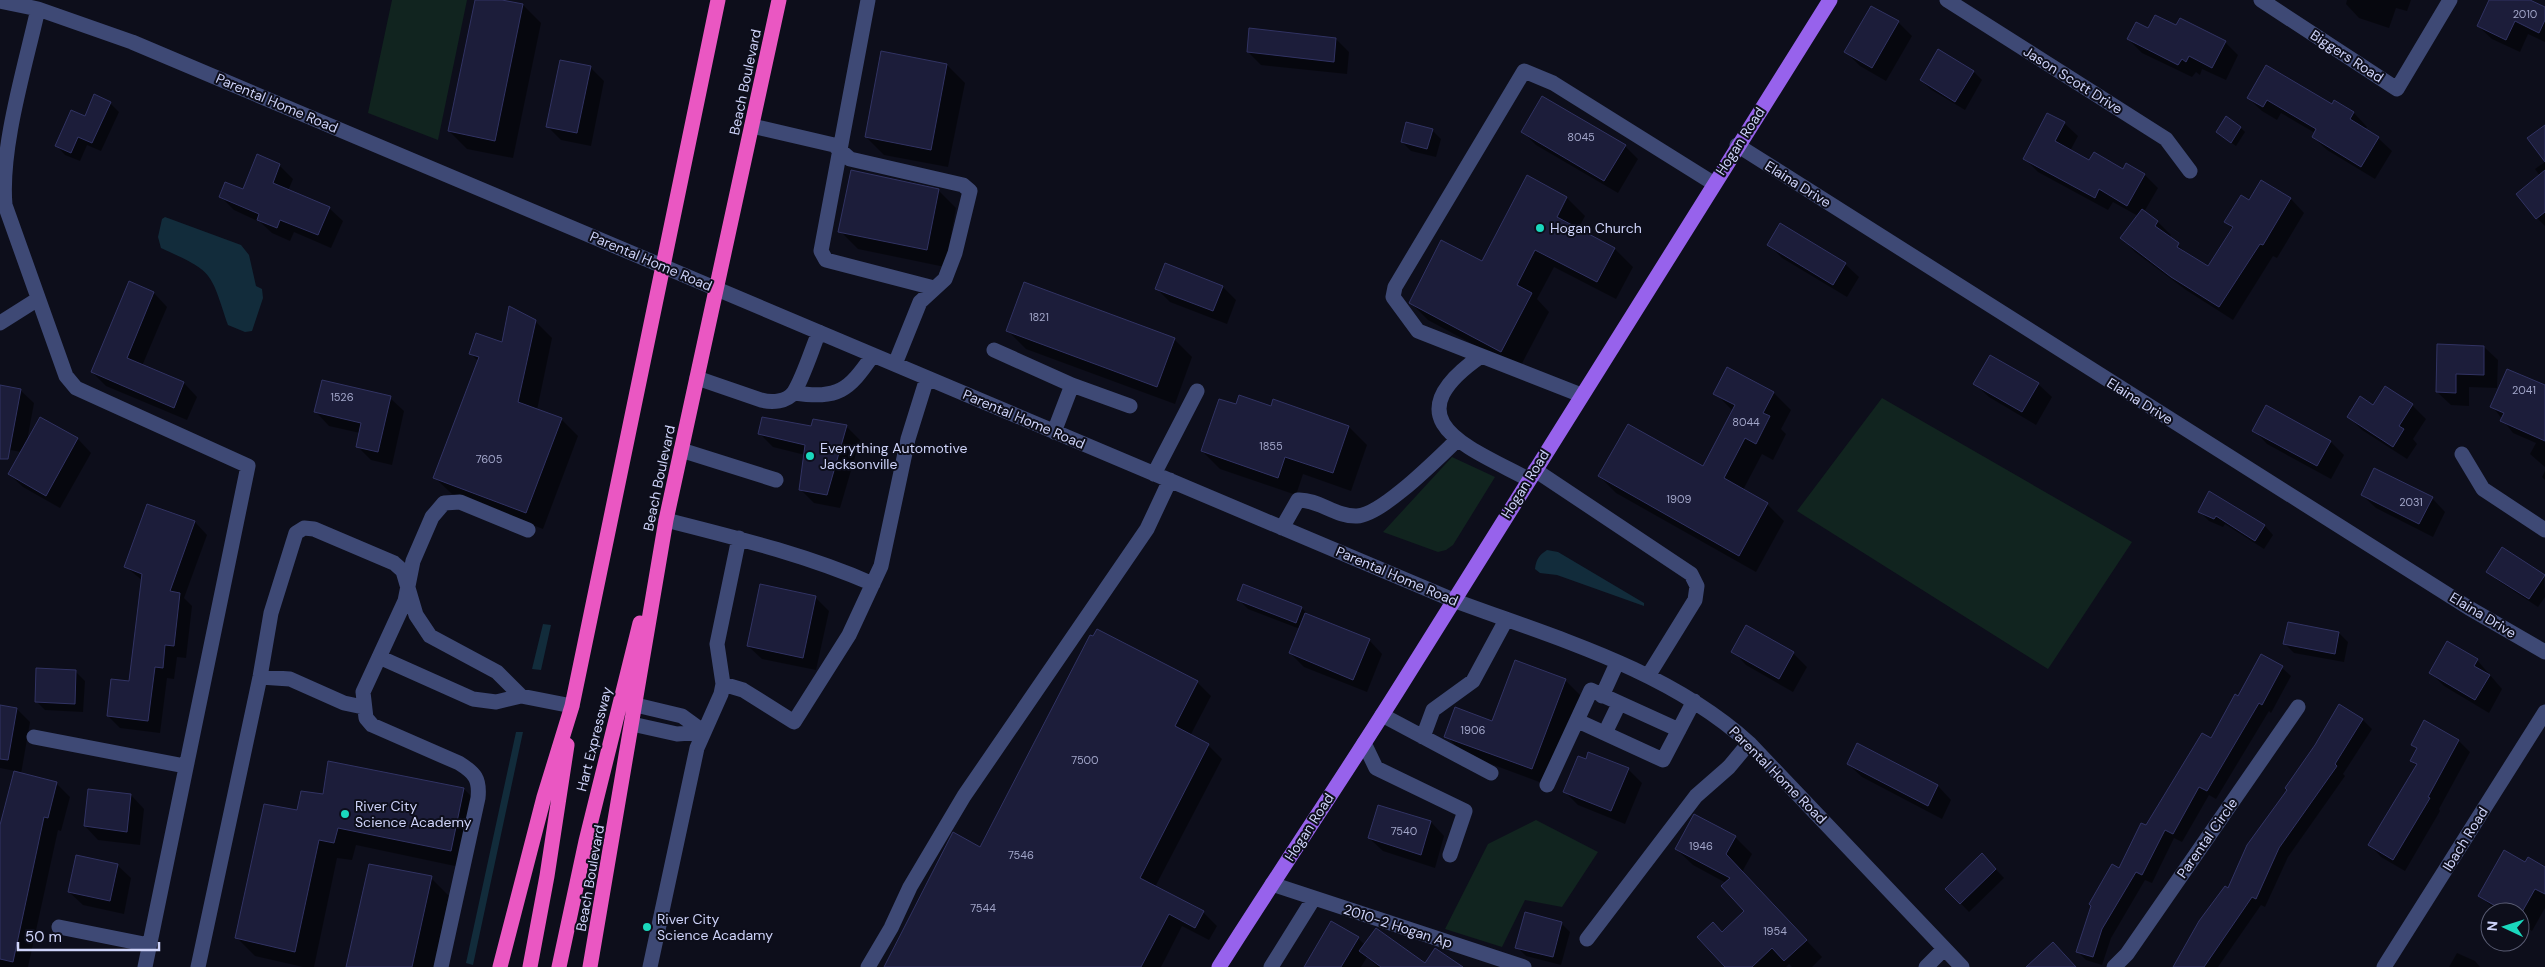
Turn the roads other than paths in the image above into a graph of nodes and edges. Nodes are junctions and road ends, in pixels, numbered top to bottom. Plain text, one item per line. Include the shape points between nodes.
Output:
1 (718, 0) edge
2 (780, 0) edge
3 (868, 0) edge
4 (1830, 0) edge
5 (1947, 0) edge
6 (2261, 0) edge
7 (2450, 0) edge
8 (0, 1) edge
9 (38, 9) junction
10 (752, 126) junction
11 (1737, 145) junction
12 (3, 146) edge
13 (838, 149) junction
14 (2190, 171) dead end
15 (1713, 183) junction
16 (663, 266) junction
17 (934, 288) junction
18 (717, 289) junction
19 (38, 299) junction
20 (0, 323) edge
21 (819, 332) junction
22 (994, 350) dead end
23 (873, 355) junction
24 (1481, 356) junction
25 (895, 364) junction
26 (697, 378) junction
27 (927, 378) junction
28 (1072, 385) junction
29 (1197, 391) dead end
30 (794, 393) junction
31 (1581, 395) junction
32 (1130, 406) dead end
33 (1054, 432) junction
34 (1457, 440) junction
35 (682, 450) junction
36 (2462, 454) dead end
37 (1154, 474) junction
38 (1531, 474) junction
39 (776, 480) dead end
40 (1170, 480) junction
41 (666, 520) junction
42 (1282, 528) junction
43 (528, 530) dead end
44 (2545, 530) edge
45 (739, 538) junction
46 (873, 584) junction
47 (408, 588) junction
48 (1454, 600) junction
49 (1506, 620) junction
50 (2545, 652) edge
51 (379, 657) junction
52 (1617, 663) junction
53 (1648, 676) junction
54 (260, 677) junction
55 (723, 684) junction
56 (521, 696) junction
57 (1602, 696) junction
58 (1694, 701) junction
59 (1619, 704) junction
60 (636, 705) junction
61 (572, 706) junction
62 (363, 707) junction
63 (2298, 707) dead end
64 (2545, 712) edge
65 (1382, 715) junction
66 (1578, 721) junction
67 (632, 724) junction
68 (1679, 730) junction
69 (704, 732) junction
70 (1605, 733) junction
71 (34, 737) dead end
72 (1423, 737) junction
73 (1364, 743) junction
74 (1749, 743) junction
75 (185, 766) junction
76 (1491, 773) dead end
77 (1547, 785) dead end
78 (1450, 855) dead end
79 (1272, 884) junction
80 (1314, 898) junction
81 (59, 927) dead end
82 (1587, 939) dead end
83 (149, 945) junction
84 (1944, 949) junction
85 (1506, 964) edge
86 (145, 967) edge
87 (198, 967) edge
88 (441, 967) edge
89 (500, 967) edge
90 (530, 967) edge
91 (559, 967) edge
92 (590, 967) edge
93 (650, 967) edge
94 (868, 967) edge
95 (1219, 967) edge
96 (1271, 967) edge
97 (1524, 967) edge
98 (1926, 967) edge
99 (1962, 967) edge
100 (2114, 967) edge
101 (2384, 967) edge

1 - 16 highway
2 - 10 highway, Beach Boulevard
3 - 13 street
4 - 11 main road, Hogan Road
5 - 14 street, Jason Scott Drive via 2166,139
6 - 7 street, Biggers Road via 2397,89
8 - 9 street, Parental Home Road
9 - 12 street
9 - 16 street, Parental Home Road via 132,42
10 - 13 street via 834,145
10 - 18 highway, Beach Boulevard
11 - 15 main road, Hogan Road
11 - 50 street, Elaina Drive via 2439,589
12 - 19 street via 5,206
13 - 17 street via 821,251 826,260
13 - 17 street via 850,159 963,185 970,191 955,253 945,279
15 - 24 street via 1553,83 1524,71 1395,287 1393,297 1418,331
15 - 31 main road, Hogan Road
16 - 18 street, Parental Home Road
16 - 61 highway
17 - 25 street via 920,302
18 - 21 street, Parental Home Road
18 - 26 highway, Beach Boulevard
19 - 20 street
19 - 75 street via 66,376 76,388 248,466
21 - 23 street, Parental Home Road
21 - 30 street
22 - 28 street
23 - 25 street, Parental Home Road
23 - 30 street via 850,385 826,394
24 - 31 street
24 - 34 street via 1457,372 1441,395 1440,421
25 - 27 street, Parental Home Road
26 - 30 street via 771,402
26 - 35 highway, Beach Boulevard
27 - 33 street, Parental Home Road
27 - 46 street via 910,428 887,543
28 - 32 street
28 - 33 street
29 - 37 street
31 - 38 main road, Hogan Road
33 - 37 street, Parental Home Road
34 - 38 street
34 - 42 street via 1417,478 1378,507 1358,516 1298,500
35 - 39 street
35 - 41 highway, Beach Boulevard
36 - 44 street via 2483,490
37 - 40 street, Parental Home Road
38 - 48 main road, Hogan Road
38 - 53 street via 1691,574 1697,586 1695,600
40 - 42 street, Parental Home Road
40 - 94 street via 1146,529 964,796 910,887
41 - 45 street
41 - 60 highway, Beach Boulevard
41 - 91 highway, Hart Expressway via 586,841
42 - 48 street, Parental Home Road
43 - 47 street via 460,502 444,503 432,517 413,561
45 - 46 street via 825,563
45 - 55 street via 717,644
46 - 55 street via 849,635 794,722 743,690
47 - 51 street
47 - 54 street via 403,571 394,563 314,529 304,528 296,533 271,613
47 - 56 street via 416,614 430,636 497,672
48 - 49 street, Parental Home Road
48 - 65 main road, Hogan Road
49 - 52 street, Parental Home Road
49 - 72 street via 1473,681 1434,710
51 - 56 street via 473,699 496,702
51 - 62 street via 363,692
52 - 53 street, Parental Home Road
52 - 57 street
53 - 58 street, Parental Home Road
54 - 62 street via 290,679 344,703
54 - 87 street
55 - 69 street via 717,706
56 - 61 street
57 - 59 street
57 - 66 street via 1591,690
58 - 68 street
58 - 74 street, Parental Home Road via 1724,720
59 - 68 street
59 - 70 street
60 - 67 highway, Beach Boulevard
60 - 69 street via 682,716
61 - 89 highway via 544,797
61 - 90 highway, Hart Expressway
62 - 88 street via 372,725 459,763 478,778 478,798
63 - 100 street, Parental Circle via 2127,954
64 - 101 street, Ibach Road
65 - 72 street
65 - 73 main road, Hogan Road
66 - 70 street
66 - 77 street
67 - 69 street via 677,734
67 - 92 highway, Beach Boulevard
68 - 70 street via 1663,760
69 - 93 street via 697,748
71 - 75 street
72 - 76 street
73 - 78 street via 1376,768 1465,811
73 - 79 main road, Hogan Road
74 - 82 street via 1730,767 1696,796
74 - 84 street, Parental Home Road
75 - 83 street
79 - 80 street, 2010-2 Hogan Ap
79 - 95 main road, Hogan Road
80 - 85 street, 2010-2 Hogan Ap
80 - 96 street
81 - 83 street
83 - 86 street
84 - 98 street
84 - 99 street, Parental Home Road
85 - 97 street, 2010-2 Hogan Ap

